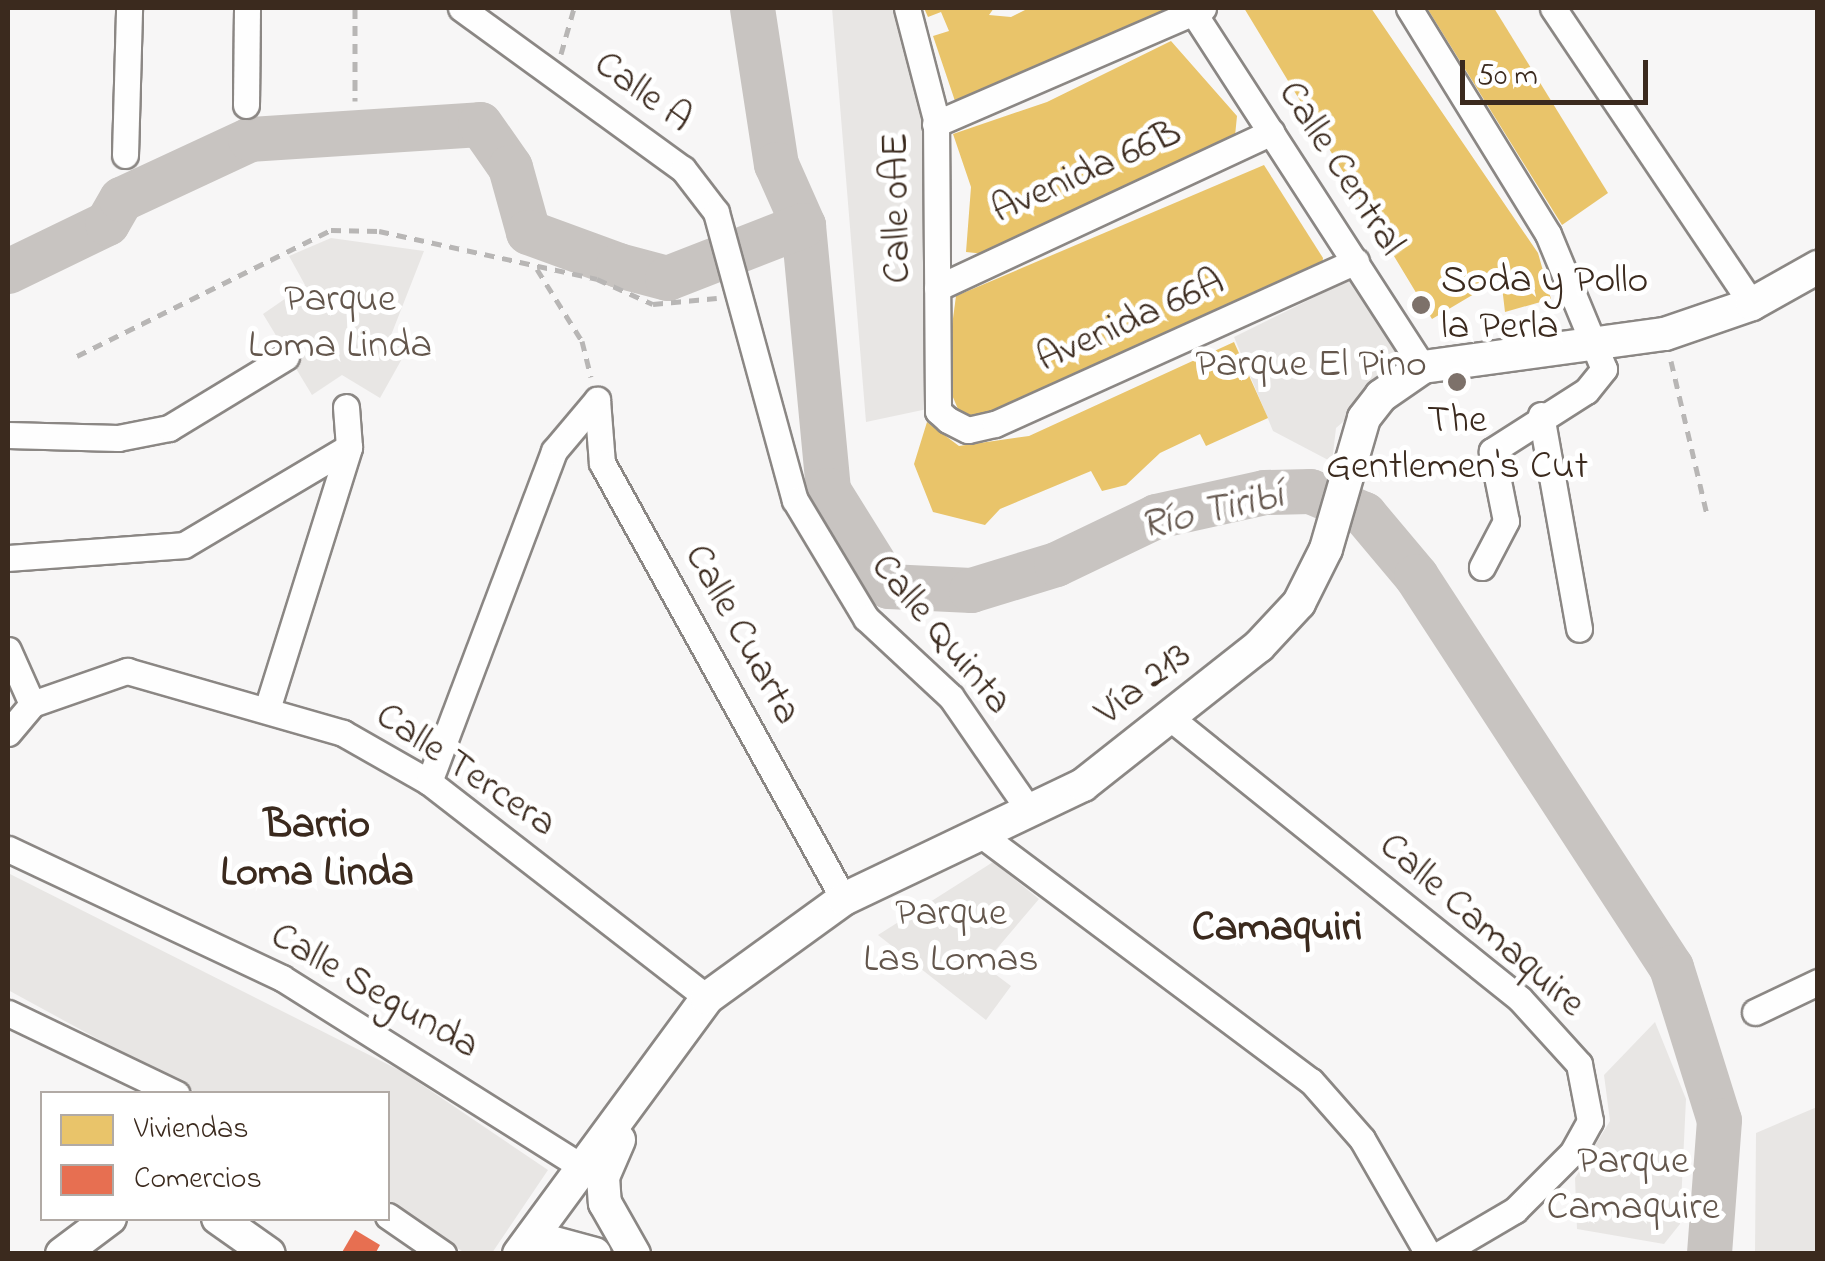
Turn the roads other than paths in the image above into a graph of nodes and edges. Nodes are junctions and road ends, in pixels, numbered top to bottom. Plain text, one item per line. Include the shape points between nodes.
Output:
1 (129, 8) edge
2 (247, 8) edge
3 (461, 8) edge
4 (907, 8) edge
5 (1409, 8) edge
6 (1553, 8) edge
7 (1198, 10) edge
8 (246, 105) dead end
9 (935, 124) junction
10 (1271, 132) junction
11 (125, 155) dead end
12 (1356, 262) junction
13 (1818, 267) edge
14 (736, 283) joint
15 (936, 288) junction
16 (1752, 304) junction
17 (1600, 343) junction
18 (286, 357) dead end
19 (1423, 368) junction
20 (346, 407) dead end
21 (938, 411) joint
22 (1541, 415) junction
23 (8, 435) edge
24 (349, 448) junction
25 (8, 558) edge
26 (1482, 567) dead end
27 (1579, 629) dead end
28 (8, 650) edge
29 (32, 704) junction
30 (268, 706) junction
31 (1172, 720) junction
32 (8, 733) edge
33 (429, 782) junction
34 (1029, 810) junction
35 (979, 833) junction
36 (8, 849) edge
37 (844, 899) junction
38 (1818, 982) edge
39 (707, 998) junction
40 (8, 1012) edge
41 (1756, 1012) dead end
42 (642, 1085) junction
43 (171, 1091) edge
44 (584, 1168) junction
45 (390, 1217) edge
46 (106, 1221) edge
47 (222, 1221) edge
48 (525, 1245) edge
49 (617, 1250) edge
50 (62, 1254) edge
51 (269, 1254) edge
52 (443, 1254) edge
53 (1428, 1254) edge
54 (1440, 1254) edge

1 - 11 street
2 - 8 street
3 - 14 street, Calle A via 683,169 716,212
4 - 9 street, Calle 0AE
5 - 17 street via 1548,234
6 - 16 street
7 - 9 street
7 - 10 street, Calle Central
9 - 15 street, Calle 0AE
10 - 12 street, Calle Central
10 - 15 street, Avenida 66B
12 - 19 street, Calle Central
12 - 21 street, Avenida 66A via 978,430
13 - 16 main road, Vía 213
14 - 34 street, Calle Quinta via 795,500 866,618 950,698
15 - 21 street, Calle 0AE
16 - 17 main road, Vía 213 via 1665,334
17 - 19 main road, Vía 213
17 - 22 street via 1600,380
18 - 23 street via 169,428 118,438
19 - 31 main road, Vía 213 via 1381,396 1354,448 1326,549 1299,603
20 - 24 street
22 - 26 street via 1492,451 1506,521
22 - 27 street
24 - 25 street via 184,545
24 - 30 street
28 - 29 street
29 - 30 street, Calle Tercera via 127,672
29 - 32 street
30 - 33 street, Calle Tercera via 343,733
31 - 34 main road, Vía 213 via 1083,785
31 - 54 street, Calle Camaquire via 1520,999 1580,1064 1590,1121 1572,1153 1515,1210
33 - 37 street, Calle Cuarta via 554,451 597,400 602,463
33 - 39 street, Calle Tercera
34 - 35 main road, Vía 213
35 - 37 main road, Vía 213
35 - 53 street via 1311,1081 1362,1139
36 - 44 street, Calle Segunda via 282,978
37 - 39 main road, Vía 213
38 - 41 street
39 - 42 main road, Vía 213
40 - 43 street
42 - 44 main road, Vía 213
42 - 49 main road via 603,1177
44 - 48 main road, Vía 213
44 - 49 main road via 595,1210
45 - 52 street
46 - 50 main road
47 - 51 main road
48 - 49 main road

